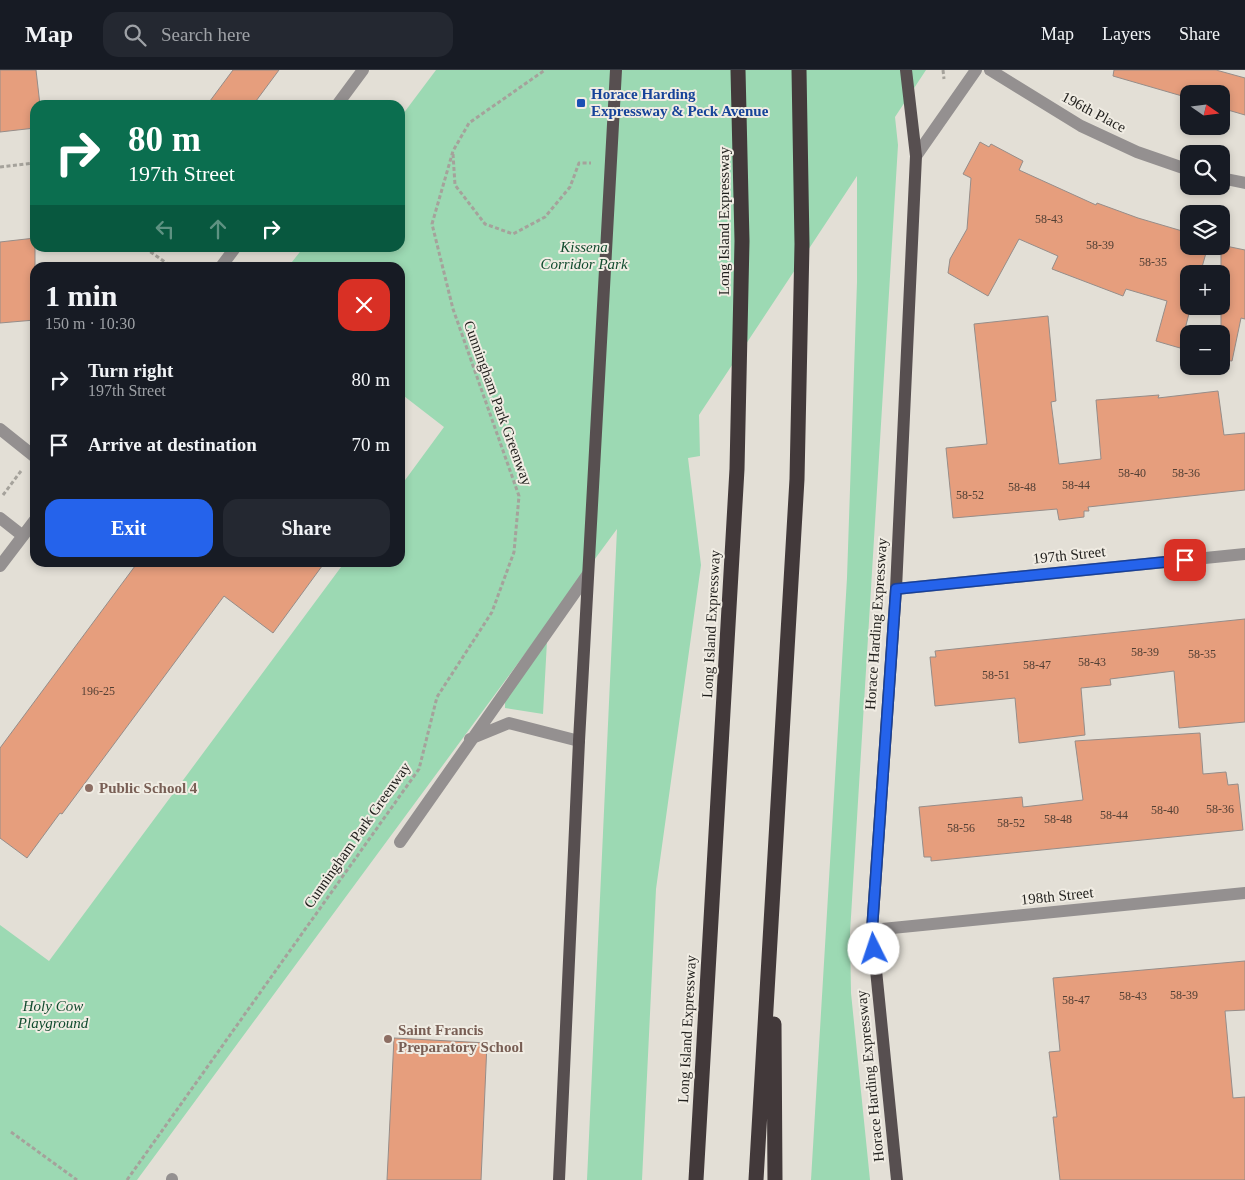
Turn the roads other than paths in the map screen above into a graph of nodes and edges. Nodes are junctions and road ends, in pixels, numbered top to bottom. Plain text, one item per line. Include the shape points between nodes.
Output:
1 (363, 70) edge
2 (616, 70) edge
3 (738, 70) edge
4 (799, 70) edge
5 (906, 70) edge
6 (976, 70) edge
7 (990, 70) edge
8 (342, 100) edge
9 (916, 156) junction
10 (1180, 167) edge
11 (1230, 180) edge
12 (1245, 183) edge
13 (0, 429) edge
14 (30, 453) edge
15 (0, 518) edge
16 (30, 527) edge
17 (23, 536) junction
18 (1245, 554) edge
19 (0, 566) edge
20 (588, 574) junction
21 (896, 589) junction
22 (470, 739) junction
23 (579, 741) junction
24 (400, 842) dead end
25 (773, 881) junction
26 (1245, 893) edge
27 (872, 930) junction
28 (559, 1180) edge
29 (696, 1180) edge
30 (756, 1180) edge
31 (775, 1180) edge
32 (897, 1180) edge

1 - 8 street
2 - 20 main road
3 - 29 highway, Long Island Expressway via 742,241 738,440
4 - 25 highway via 802,225 800,400
5 - 9 main road, Horace Harding Expressway
6 - 9 street
7 - 10 street, 196th Place via 1081,126 1137,152
9 - 21 main road, Horace Harding Expressway
11 - 12 street
13 - 14 street
15 - 17 street
16 - 17 street
17 - 19 street
18 - 21 street, 197th Street
20 - 22 street
20 - 23 main road
21 - 27 main road, Horace Harding Expressway
22 - 23 street via 509,723
22 - 24 street
23 - 28 main road
25 - 30 highway
25 - 31 highway
26 - 27 street, 198th Street
27 - 32 main road, Horace Harding Expressway

